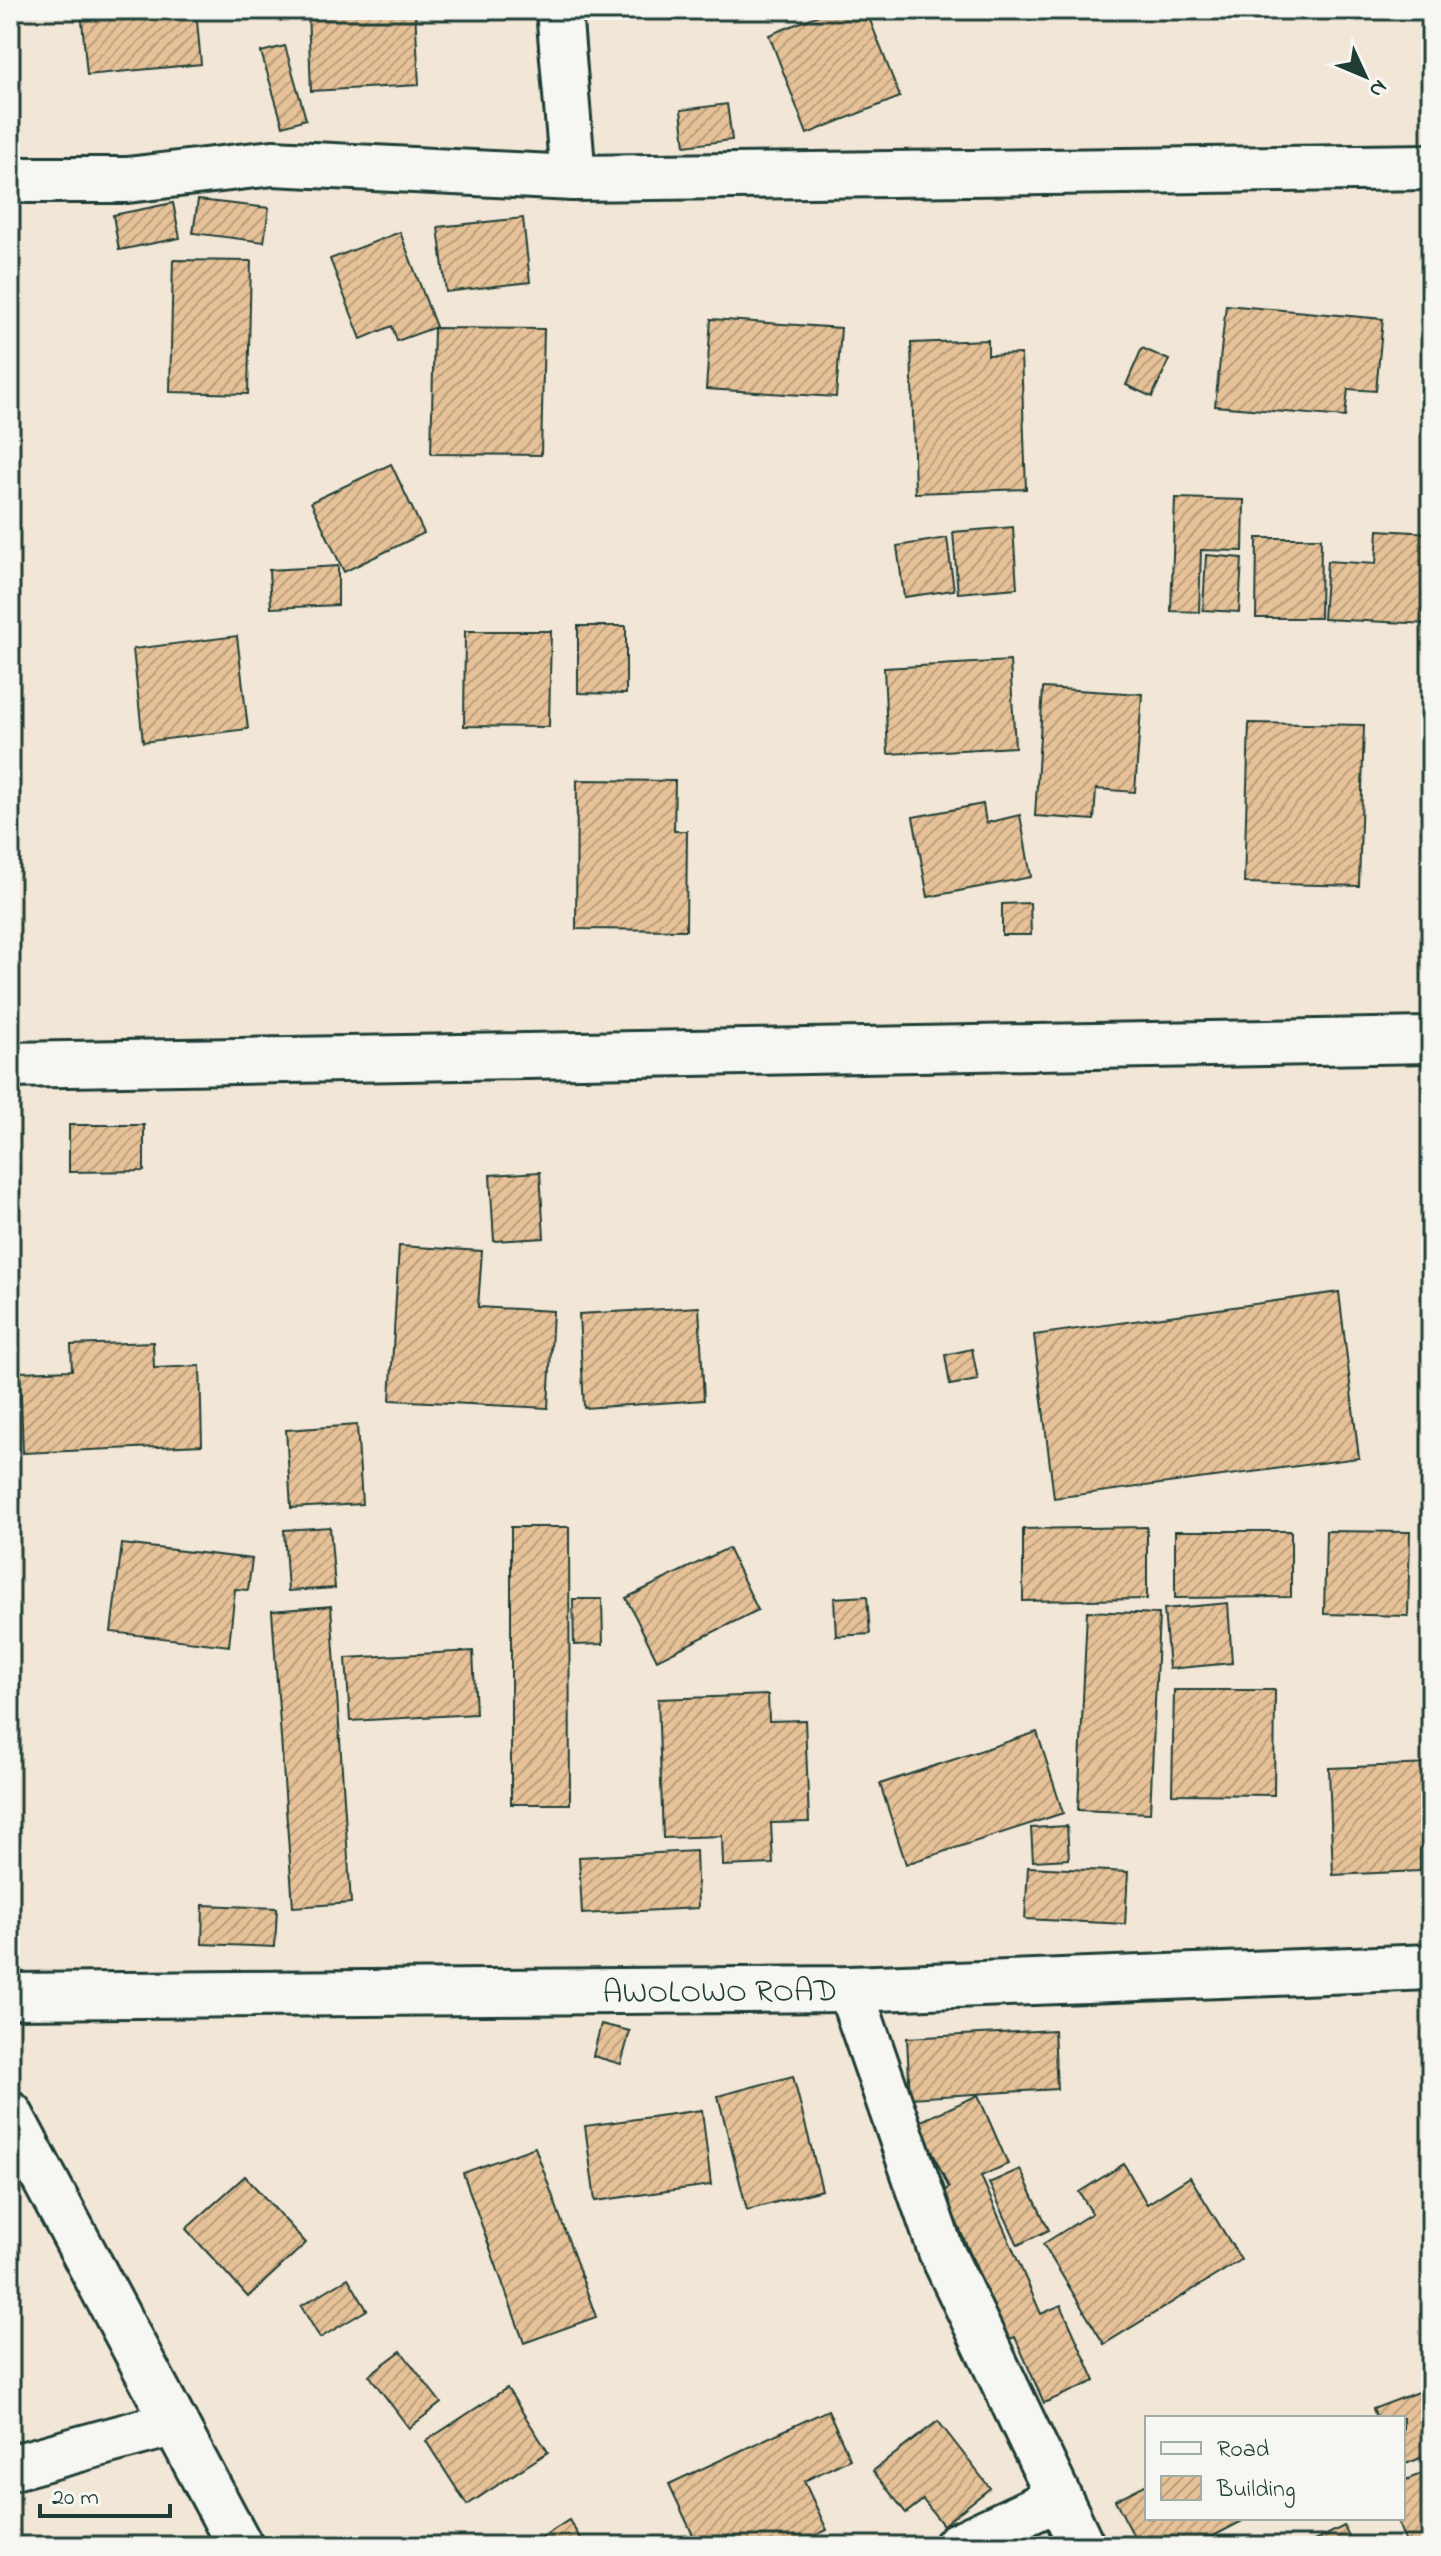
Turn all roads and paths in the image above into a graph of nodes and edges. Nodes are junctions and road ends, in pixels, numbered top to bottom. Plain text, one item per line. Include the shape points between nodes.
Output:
1 (559, 10) edge
2 (1431, 167) edge
3 (573, 178) junction
4 (10, 180) edge
5 (1431, 1040) edge
6 (10, 1065) edge
7 (1431, 1967) edge
8 (850, 1989) junction
9 (10, 1996) edge
10 (10, 2114) edge
11 (175, 2423) junction
12 (10, 2468) edge
13 (1058, 2498) junction
14 (240, 2546) edge
15 (956, 2546) edge
16 (1082, 2546) edge

1 - 3 street
2 - 3 street
3 - 4 street via 273,163 127,180
5 - 6 street
7 - 8 street, AWOLOWO ROAD
8 - 9 street, AWOLOWO ROAD
8 - 13 street via 941,2251
10 - 11 street
11 - 12 street
11 - 14 street
13 - 15 street
13 - 16 street

